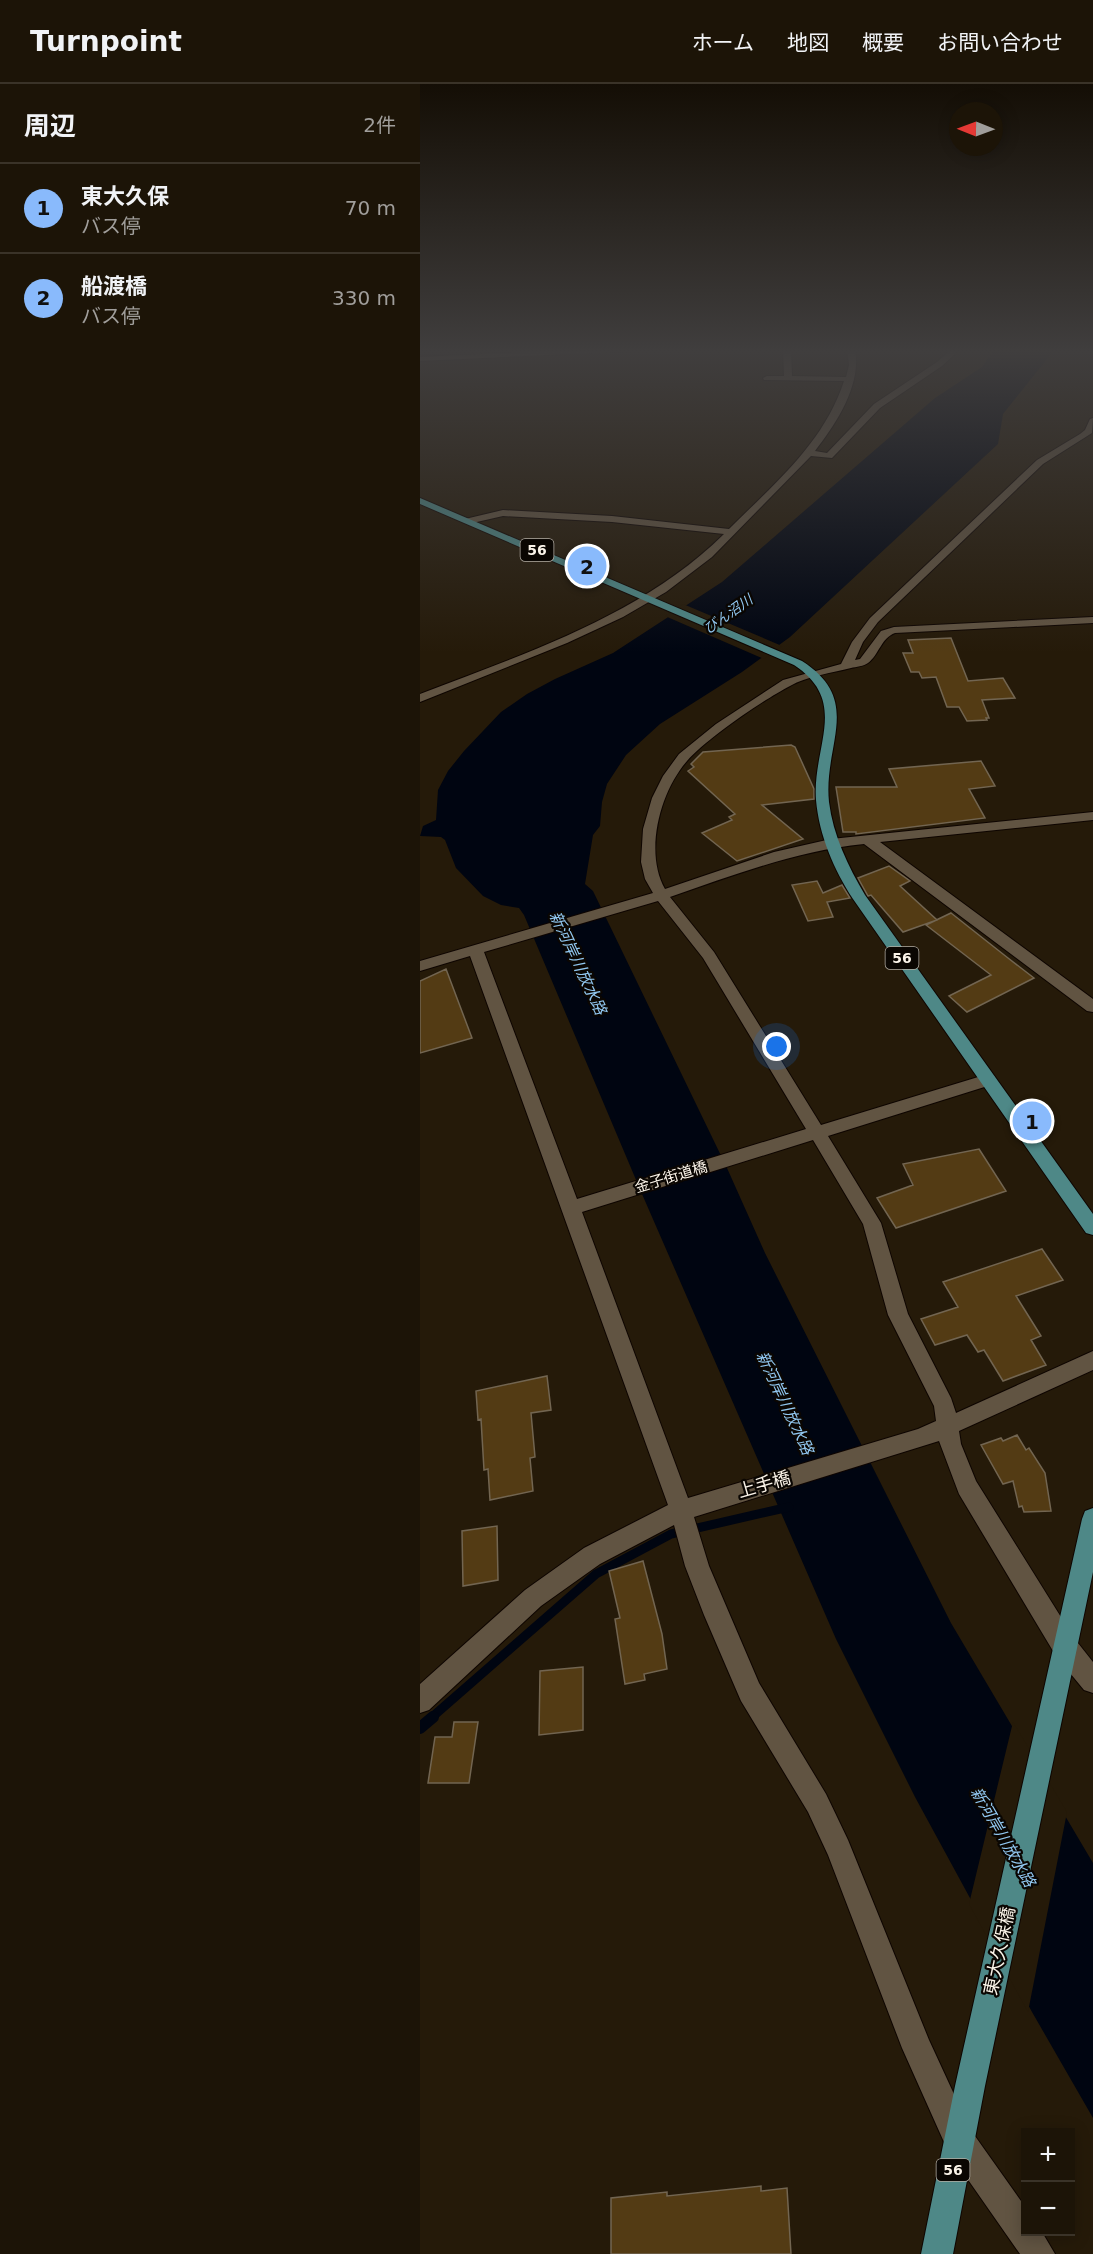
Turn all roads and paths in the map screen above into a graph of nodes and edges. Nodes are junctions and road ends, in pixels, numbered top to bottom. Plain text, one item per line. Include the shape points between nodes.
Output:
1 (812, 450) edge
2 (834, 450) edge
3 (1060, 450) edge
4 (810, 453) junction
5 (420, 501) edge
6 (468, 520) junction
7 (731, 532) junction
8 (651, 600) junction
9 (1093, 620) edge
10 (846, 666) junction
11 (815, 675) junction
12 (420, 698) edge
13 (1093, 816) edge
14 (868, 840) junction
15 (831, 843) junction
16 (661, 895) junction
17 (482, 948) junction
18 (420, 966) edge
19 (1093, 1007) edge
20 (988, 1080) junction
21 (817, 1131) junction
22 (571, 1208) junction
23 (1093, 1228) edge
24 (1093, 1360) edge
25 (947, 1428) junction
26 (681, 1510) junction
27 (1093, 1519) edge
28 (1065, 1647) junction
29 (1093, 1681) edge
30 (420, 1701) edge
31 (959, 2140) junction
32 (937, 2254) edge
33 (1039, 2254) edge

1 - 4 street
2 - 4 street via 829,456
3 - 10 street via 1040,462 890,605 866,630
4 - 7 street
5 - 6 main road, 56
6 - 7 street via 502,513 612,519
6 - 8 main road, 56
7 - 8 street via 700,563
8 - 11 main road, 56 via 798,663
8 - 12 street via 593,628
9 - 10 street via 894,630 885,633 864,661
10 - 11 street
11 - 15 main road, 56 via 831,703 822,793
11 - 16 street via 788,682 720,727 676,767 659,798 650,829 648,862
13 - 14 street
14 - 15 street
14 - 19 street
15 - 16 street via 779,855
15 - 20 main road, 56 via 858,896
16 - 17 street
16 - 21 street via 709,955
17 - 18 street
17 - 22 street
20 - 21 street, 金子街道橋
20 - 23 main road, 56
21 - 22 street, 金子街道橋
21 - 25 street via 872,1222 897,1315 944,1405
22 - 26 street
24 - 25 street, 上手橋
25 - 26 street, 上手橋
25 - 28 street via 967,1487
26 - 30 street, 上手橋 via 592,1556 533,1598
26 - 31 street via 701,1575 750,1692 817,1803 839,1849 917,2048
27 - 28 main road, 56
28 - 29 street
28 - 31 main road, 東大久保橋 / 56
31 - 32 main road, 56
31 - 33 street

